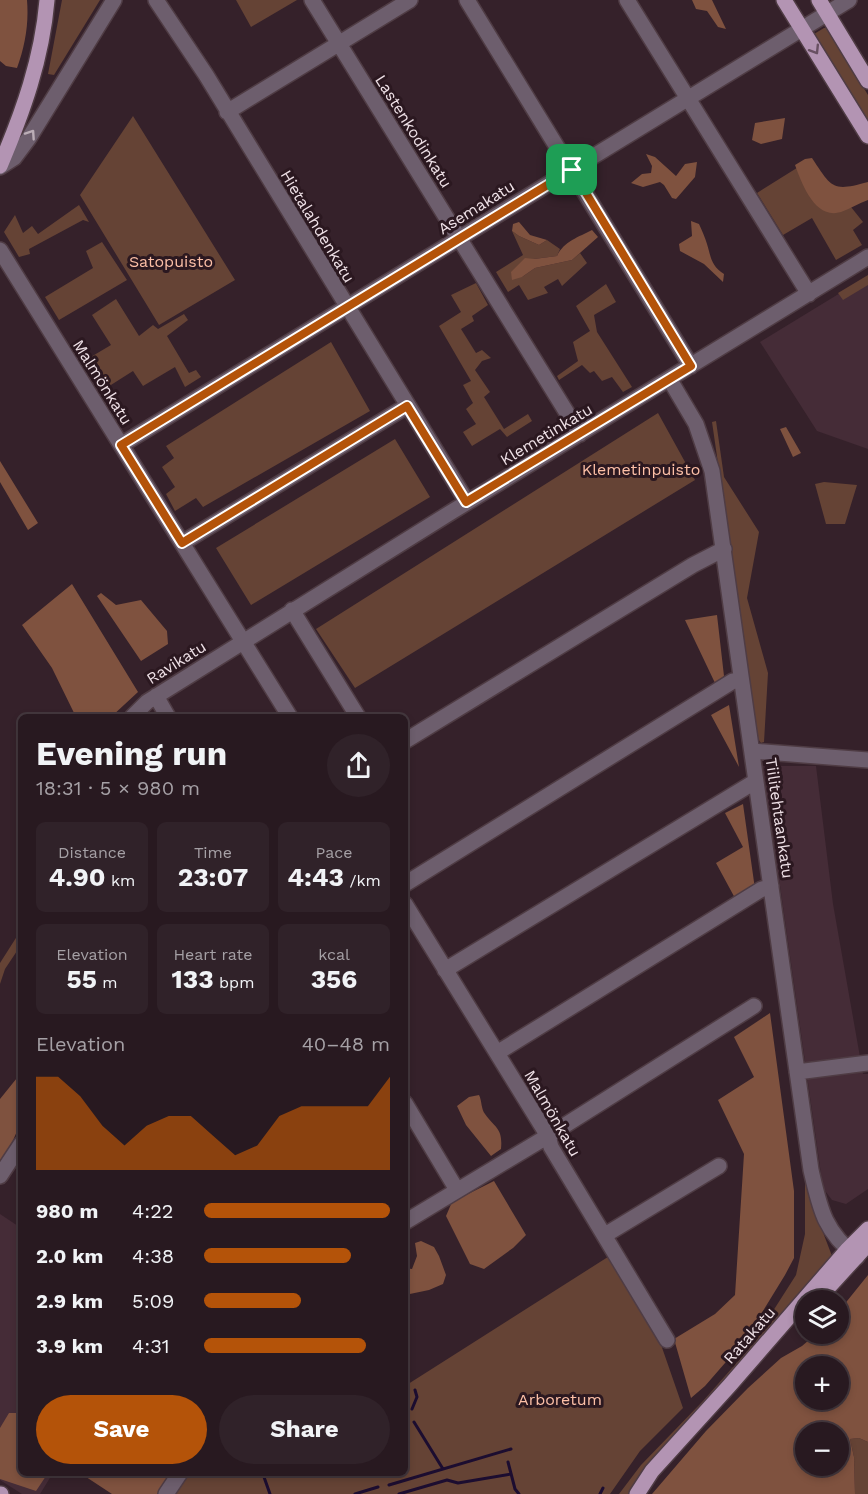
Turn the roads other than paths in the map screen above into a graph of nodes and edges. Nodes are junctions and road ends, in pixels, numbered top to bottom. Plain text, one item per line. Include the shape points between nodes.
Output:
1 (47, 0) edge
2 (114, 0) edge
3 (156, 0) edge
4 (312, 0) edge
5 (410, 0) edge
6 (467, 0) edge
7 (627, 0) edge
8 (784, 0) edge
9 (849, 0) edge
10 (823, 7) edge
11 (802, 28) junction
12 (339, 44) junction
13 (868, 81) edge
14 (689, 99) junction
15 (227, 112) junction
16 (868, 136) edge
17 (0, 167) edge
18 (572, 170) junction
19 (459, 239) junction
20 (0, 250) edge
21 (868, 257) edge
22 (809, 294) junction
23 (347, 308) junction
24 (691, 366) junction
25 (670, 380) junction
26 (407, 406) junction
27 (580, 434) junction
28 (121, 445) junction
29 (466, 502) junction
30 (182, 543) junction
31 (724, 549) junction
32 (292, 610) junction
33 (243, 642) junction
34 (741, 679) junction
35 (156, 696) junction
36 (135, 714) edge
37 (166, 714) edge
38 (288, 714) edge
39 (356, 714) edge
40 (408, 739) edge
41 (752, 751) junction
42 (868, 760) edge
43 (756, 781) junction
44 (408, 882) edge
45 (771, 886) junction
46 (408, 909) edge
47 (445, 970) junction
48 (754, 1006) dead end
49 (497, 1053) junction
50 (868, 1063) edge
51 (796, 1072) junction
52 (408, 1108) edge
53 (548, 1136) junction
54 (18, 1149) edge
55 (720, 1166) dead end
56 (0, 1176) edge
57 (457, 1190) junction
58 (408, 1220) edge
59 (868, 1229) edge
60 (605, 1235) junction
61 (868, 1244) edge
62 (853, 1253) junction
63 (825, 1290) edge
64 (795, 1324) edge
65 (667, 1340) dead end
66 (730, 1385) junction
67 (178, 1476) edge
68 (166, 1494) edge
69 (637, 1494) edge

1 - 17 main road via 37,66
17 -> 2 street via 14,158
3 - 15 street, Hietalahdenkatu
4 - 12 street, Lastenkodinkatu
5 - 12 street
6 - 18 street
7 - 14 street
8 - 11 main road
9 - 10 street, Asemakatu
10 - 11 street, Asemakatu
10 - 13 main road
11 - 14 street, Asemakatu
11 -> 16 main road
12 - 15 street
12 - 19 street, Lastenkodinkatu
14 - 18 street, Asemakatu
14 - 22 street
15 - 23 street, Hietalahdenkatu
18 - 19 street, Asemakatu
18 - 24 street
19 - 23 street, Asemakatu
19 - 27 street, Lastenkodinkatu
20 - 28 street, Malmönkatu
21 - 22 street, Klemetinkatu
22 - 24 street, Klemetinkatu
23 - 26 street, Hietalahdenkatu
23 - 28 street, Asemakatu
24 - 25 street, Klemetinkatu
25 - 27 street, Klemetinkatu
25 - 31 street, Tiilitehtaankatu via 696,424 705,449
26 - 29 street, Hietalahdenkatu
26 - 30 street
27 - 29 street, Klemetinkatu
28 - 30 street, Malmönkatu
29 - 32 street, Klemetinkatu
30 - 33 street, Malmönkatu
31 - 34 street, Tiilitehtaankatu
31 - 40 street
32 - 33 street, Klemetinkatu
32 - 39 street
33 - 35 street, Ravikatu
33 - 38 street, Malmönkatu
34 - 41 street, Tiilitehtaankatu
34 - 44 street
35 - 36 street, Ravikatu
35 - 37 street
41 - 42 street
41 - 43 street, Tiilitehtaankatu
43 - 45 street, Tiilitehtaankatu
43 - 47 street
45 - 49 street
45 - 51 street, Tiilitehtaankatu
46 - 47 street, Malmönkatu
47 - 49 street, Malmönkatu
48 - 53 street
49 - 53 street, Malmönkatu
50 - 51 street
51 - 62 street, Tiilitehtaankatu via 819,1204 829,1228
52 - 57 street
53 - 57 street
53 - 60 street, Malmönkatu
54 - 56 street
55 - 60 street
57 - 58 street
59 - 62 main road, Ratakatu
60 - 65 street, Malmönkatu
61 - 62 main road, Ratakatu
62 - 63 main road, Ratakatu
62 - 66 main road, Ratakatu
64 - 66 main road, Ratakatu
66 - 69 main road, Ratakatu via 652,1471
67 - 68 street

